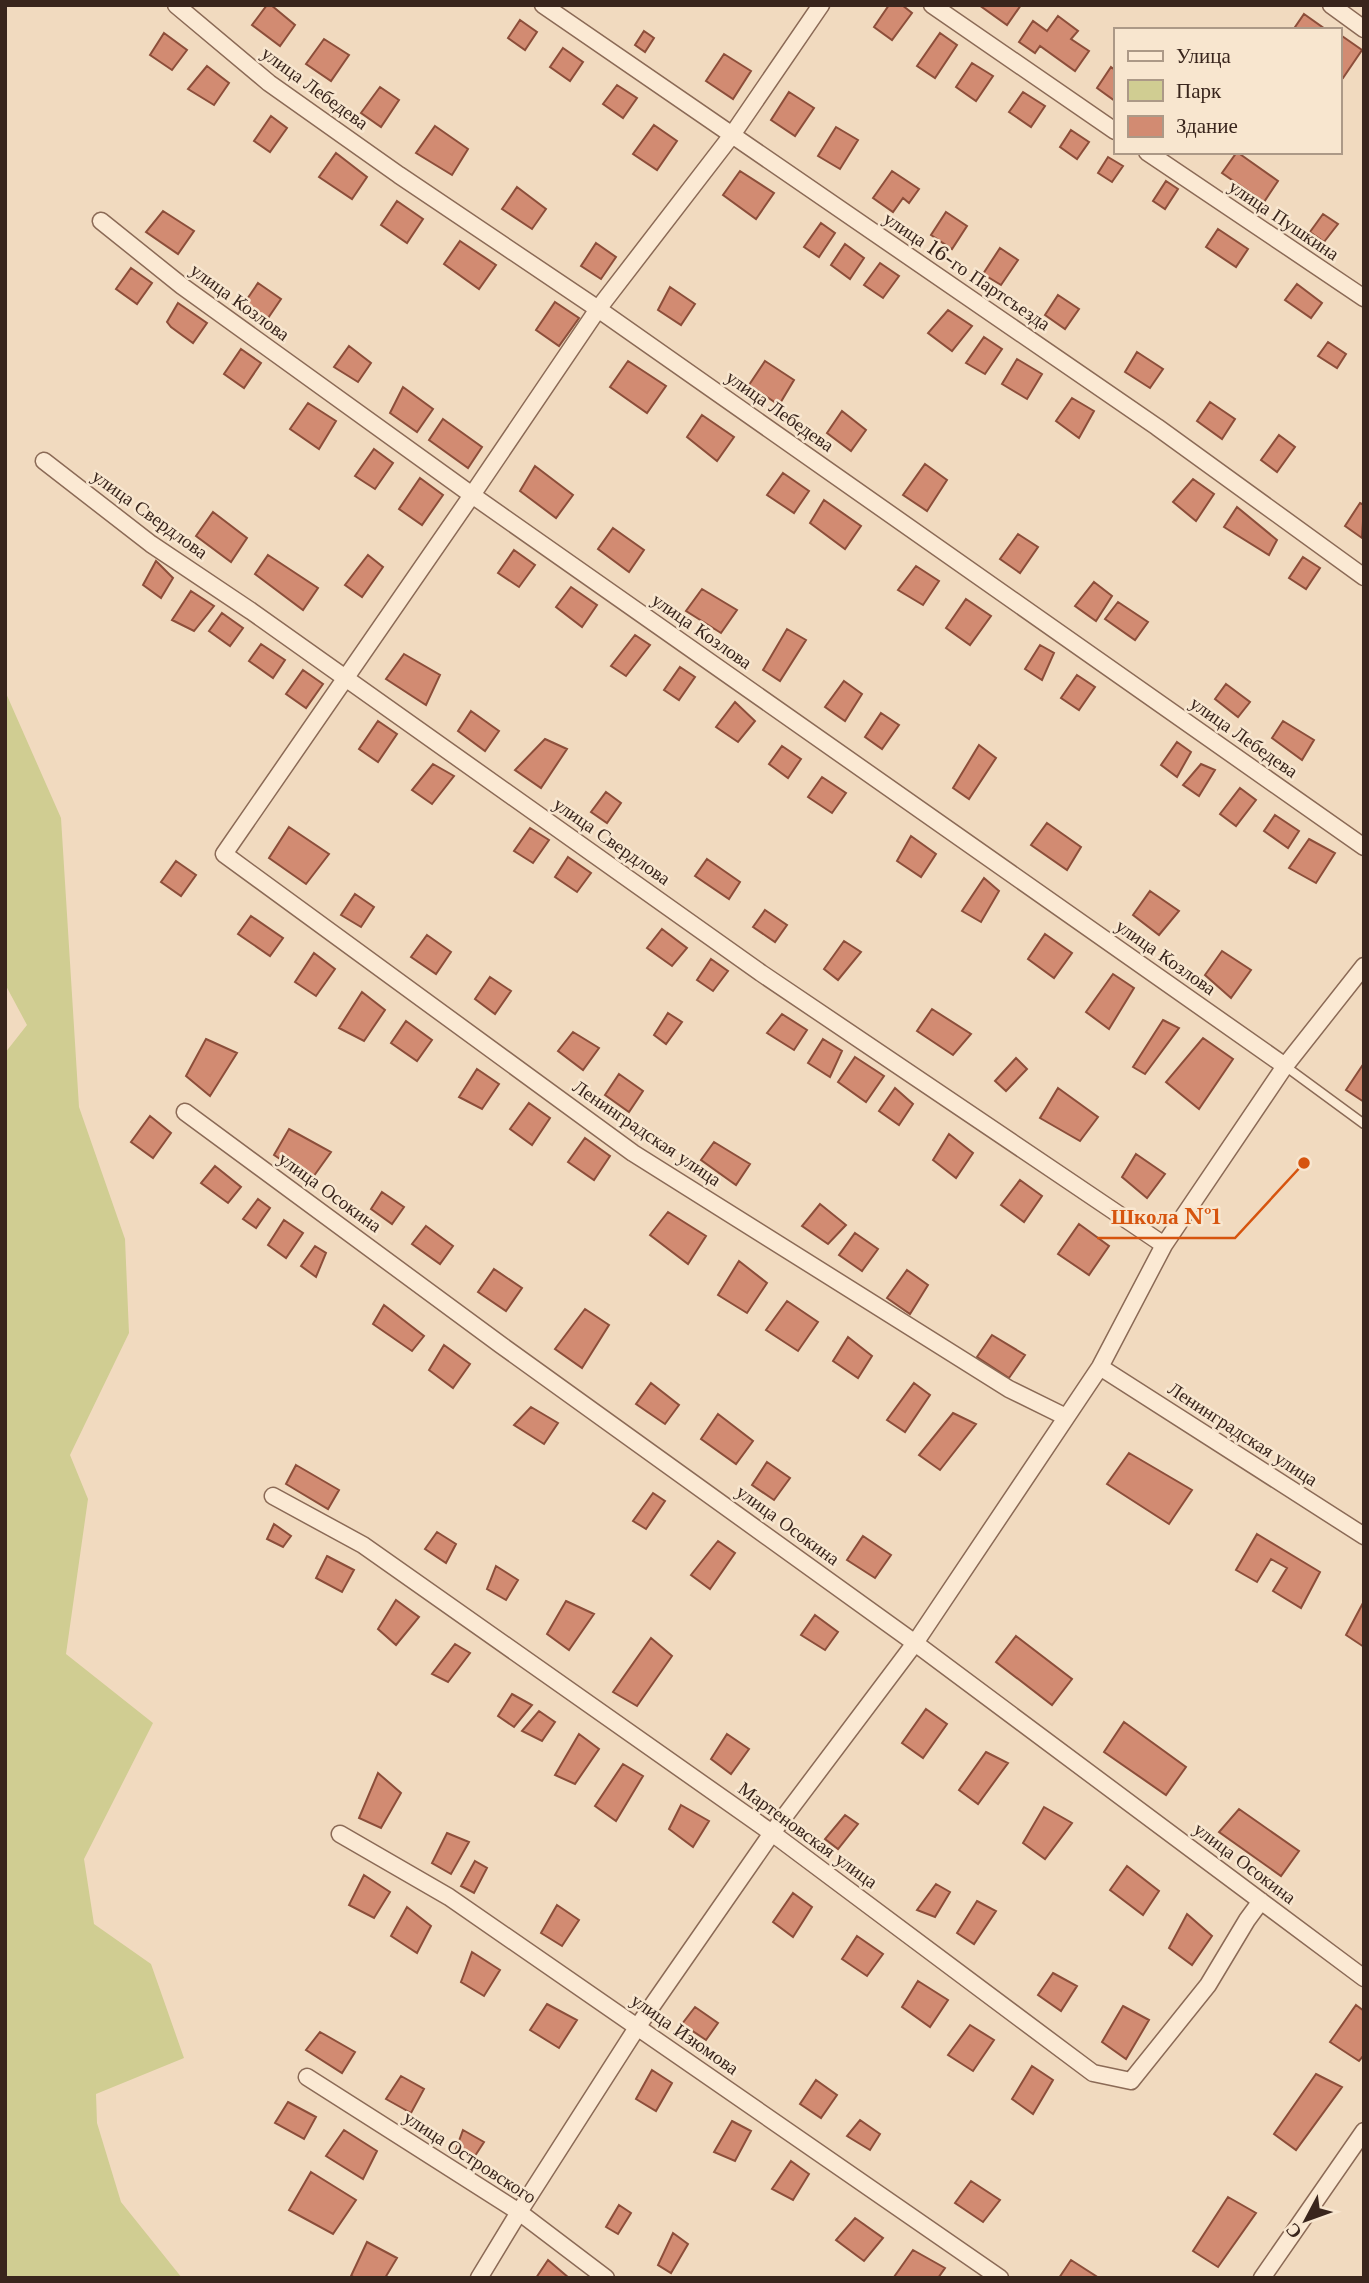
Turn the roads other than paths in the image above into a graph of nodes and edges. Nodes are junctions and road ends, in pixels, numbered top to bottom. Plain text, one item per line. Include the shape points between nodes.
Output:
1 (176, 5) edge
2 (543, 5) edge
3 (821, 5) edge
4 (932, 5) edge
5 (1331, 5) edge
6 (1364, 29) edge
7 (1114, 130) edge
8 (732, 135) junction
9 (1150, 154) edge
10 (101, 221) dead end
11 (1364, 298) edge
12 (598, 309) junction
13 (44, 461) dead end
14 (472, 495) junction
15 (1364, 577) edge
16 (345, 678) junction
17 (1364, 847) edge
18 (1364, 966) edge
19 (1285, 1066) junction
20 (185, 1112) dead end
21 (1364, 1124) edge
22 (1164, 1245) junction
23 (1100, 1367) junction
24 (1066, 1417) junction
25 (273, 1496) dead end
26 (1364, 1536) edge
27 (915, 1643) junction
28 (772, 1833) junction
29 (340, 1834) dead end
30 (1261, 1901) junction
31 (1364, 1978) edge
32 (638, 2026) junction
33 (307, 2077) dead end
34 (1364, 2131) edge
35 (519, 2212) junction
36 (479, 2278) edge
37 (606, 2278) edge
38 (1000, 2278) edge
39 (1262, 2278) edge

1 - 12 street, улица Лебедева via 269,83
2 - 8 street, улица 16-го Партсъезда
3 - 8 street
4 - 7 street
5 - 6 street
8 - 12 street
8 - 15 street, улица 16-го Партсъезда via 1157,427
9 - 11 street, улица Пушкина
10 - 14 street, улица Козлова via 182,286
12 - 14 street
12 - 17 street, улица Лебедева
13 - 16 street, улица Свердлова via 151,544
14 - 16 street
14 - 19 street, улица Козлова
16 - 22 street, улица Свердлова via 761,973
16 - 24 street, Ленинградская улица via 224,854 633,1153 1009,1390
18 - 19 street
19 - 21 lane
19 - 22 street
20 - 27 street, улица Осокина
22 - 23 street
23 - 24 street
23 - 26 street, Ленинградская улица
24 - 27 street
25 - 28 street, Мартеновская улица via 363,1545
27 - 28 street
27 - 30 street, улица Осокина
28 - 30 street, Мартеновская улица via 1093,2073 1131,2081 1208,1985
28 - 32 street
29 - 32 street, улица Изюмова via 449,1897
30 - 31 street, улица Осокина
32 - 35 street
32 - 38 street, улица Изюмова
33 - 35 street, улица Островского
34 - 39 street
35 - 36 street
35 - 37 street, улица Островского

